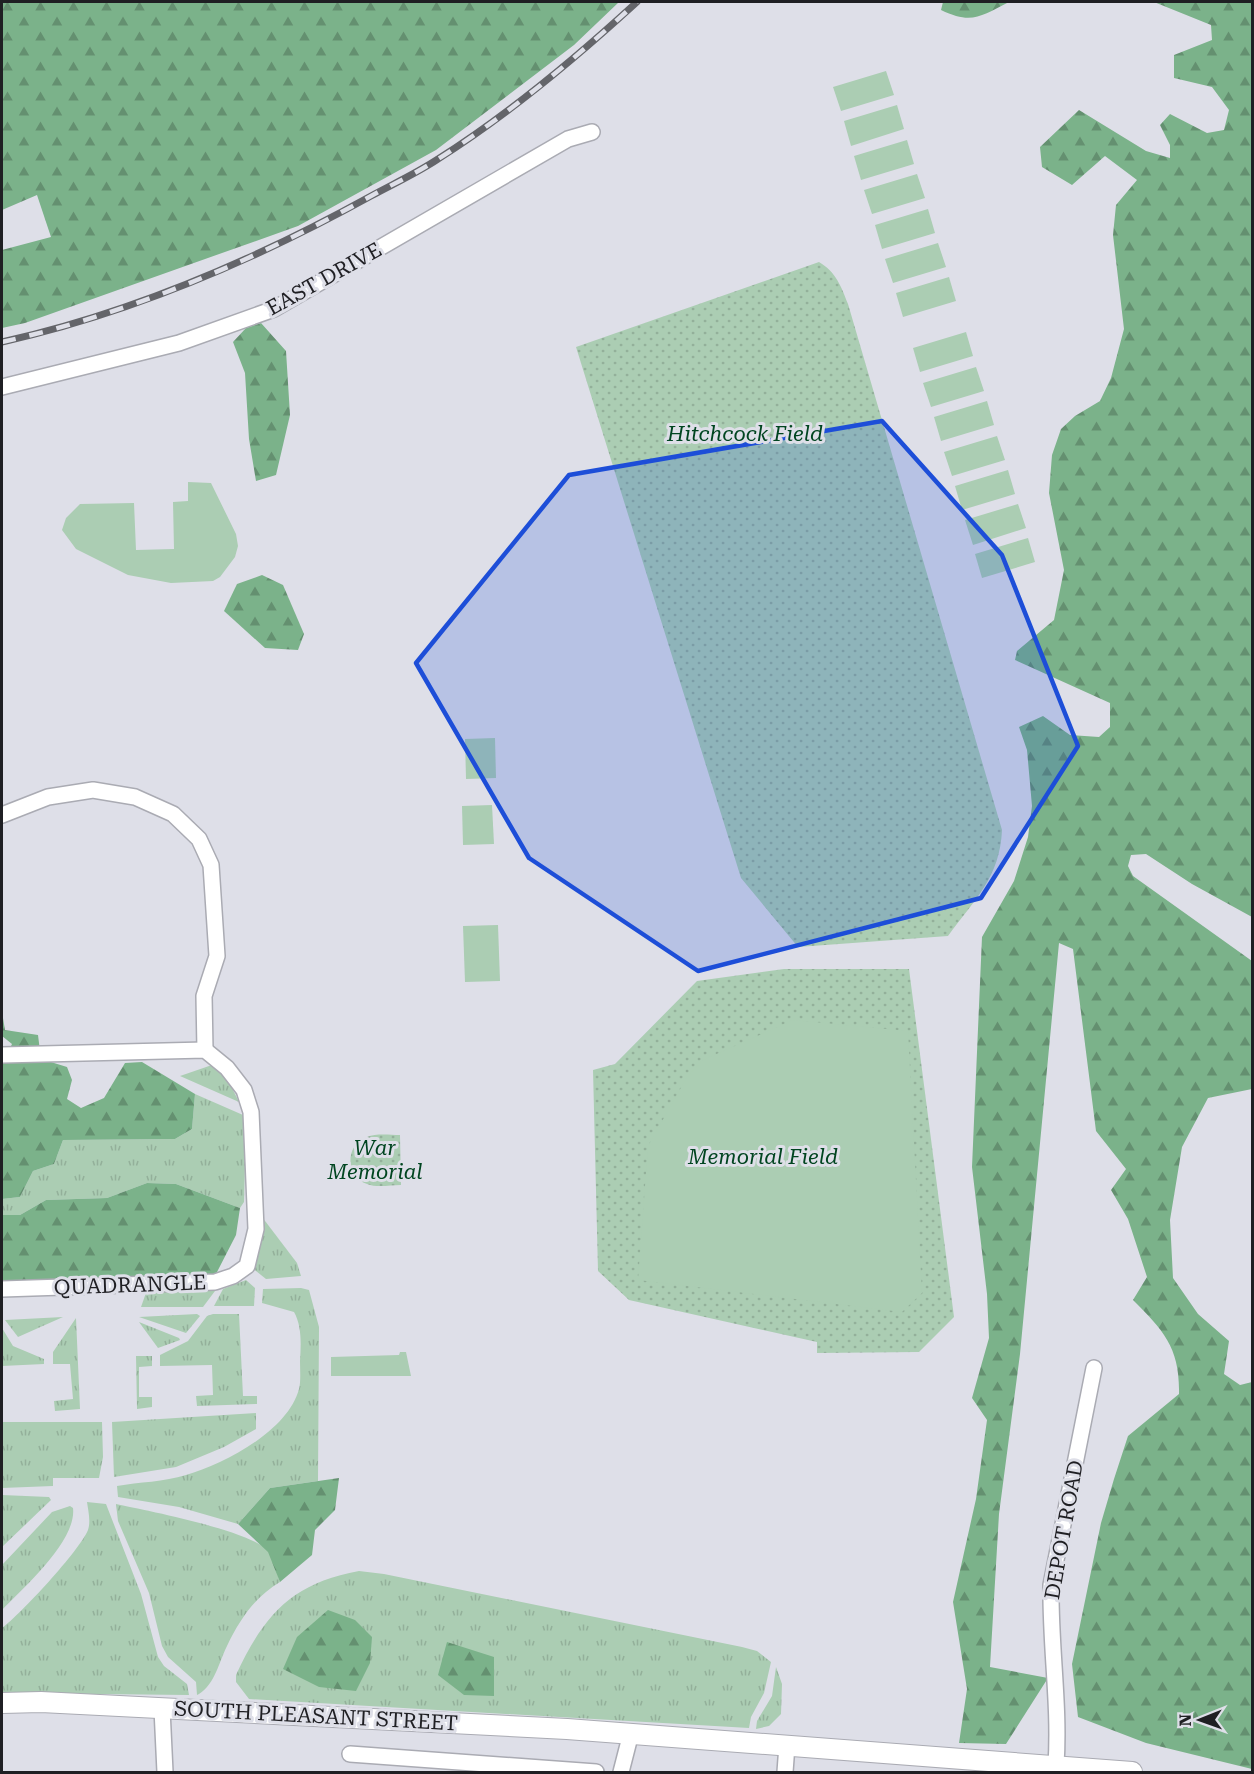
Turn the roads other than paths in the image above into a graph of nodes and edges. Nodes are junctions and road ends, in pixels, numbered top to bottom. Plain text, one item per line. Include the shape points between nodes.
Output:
1 (592, 132) dead end
2 (2, 387) edge
3 (2, 815) edge
4 (205, 1050) junction
5 (2, 1055) edge
6 (2, 1288) edge
7 (1094, 1368) dead end
8 (2, 1703) edge
9 (162, 1709) junction
10 (631, 1733) junction
11 (787, 1745) junction
12 (350, 1754) dead end
13 (1056, 1765) junction
14 (1025, 1768) edge
15 (165, 1773) edge
16 (596, 1773) edge
17 (621, 1773) edge
18 (785, 1773) edge
19 (1132, 1773) edge

1 - 2 street, EAST DRIVE via 568,139 274,309 179,343
3 - 4 street via 69,792 105,792 135,797 173,814 199,839 211,865 217,956 204,996
4 - 5 street
4 - 6 street, QUADRANGLE via 244,1090 251,1112 256,1229 247,1266 215,1282
7 - 13 street, DEPOT ROAD via 1051,1585 1059,1722
8 - 9 main road, SOUTH PLEASANT STREET
9 - 10 main road, SOUTH PLEASANT STREET
9 - 15 street
10 - 11 main road, SOUTH PLEASANT STREET
10 - 17 street
11 - 14 main road, SOUTH PLEASANT STREET
11 - 18 street
12 - 16 street, SOUTH PLEASANT STREET
13 - 14 main road, SOUTH PLEASANT STREET
13 - 19 main road, SOUTH PLEASANT STREET

